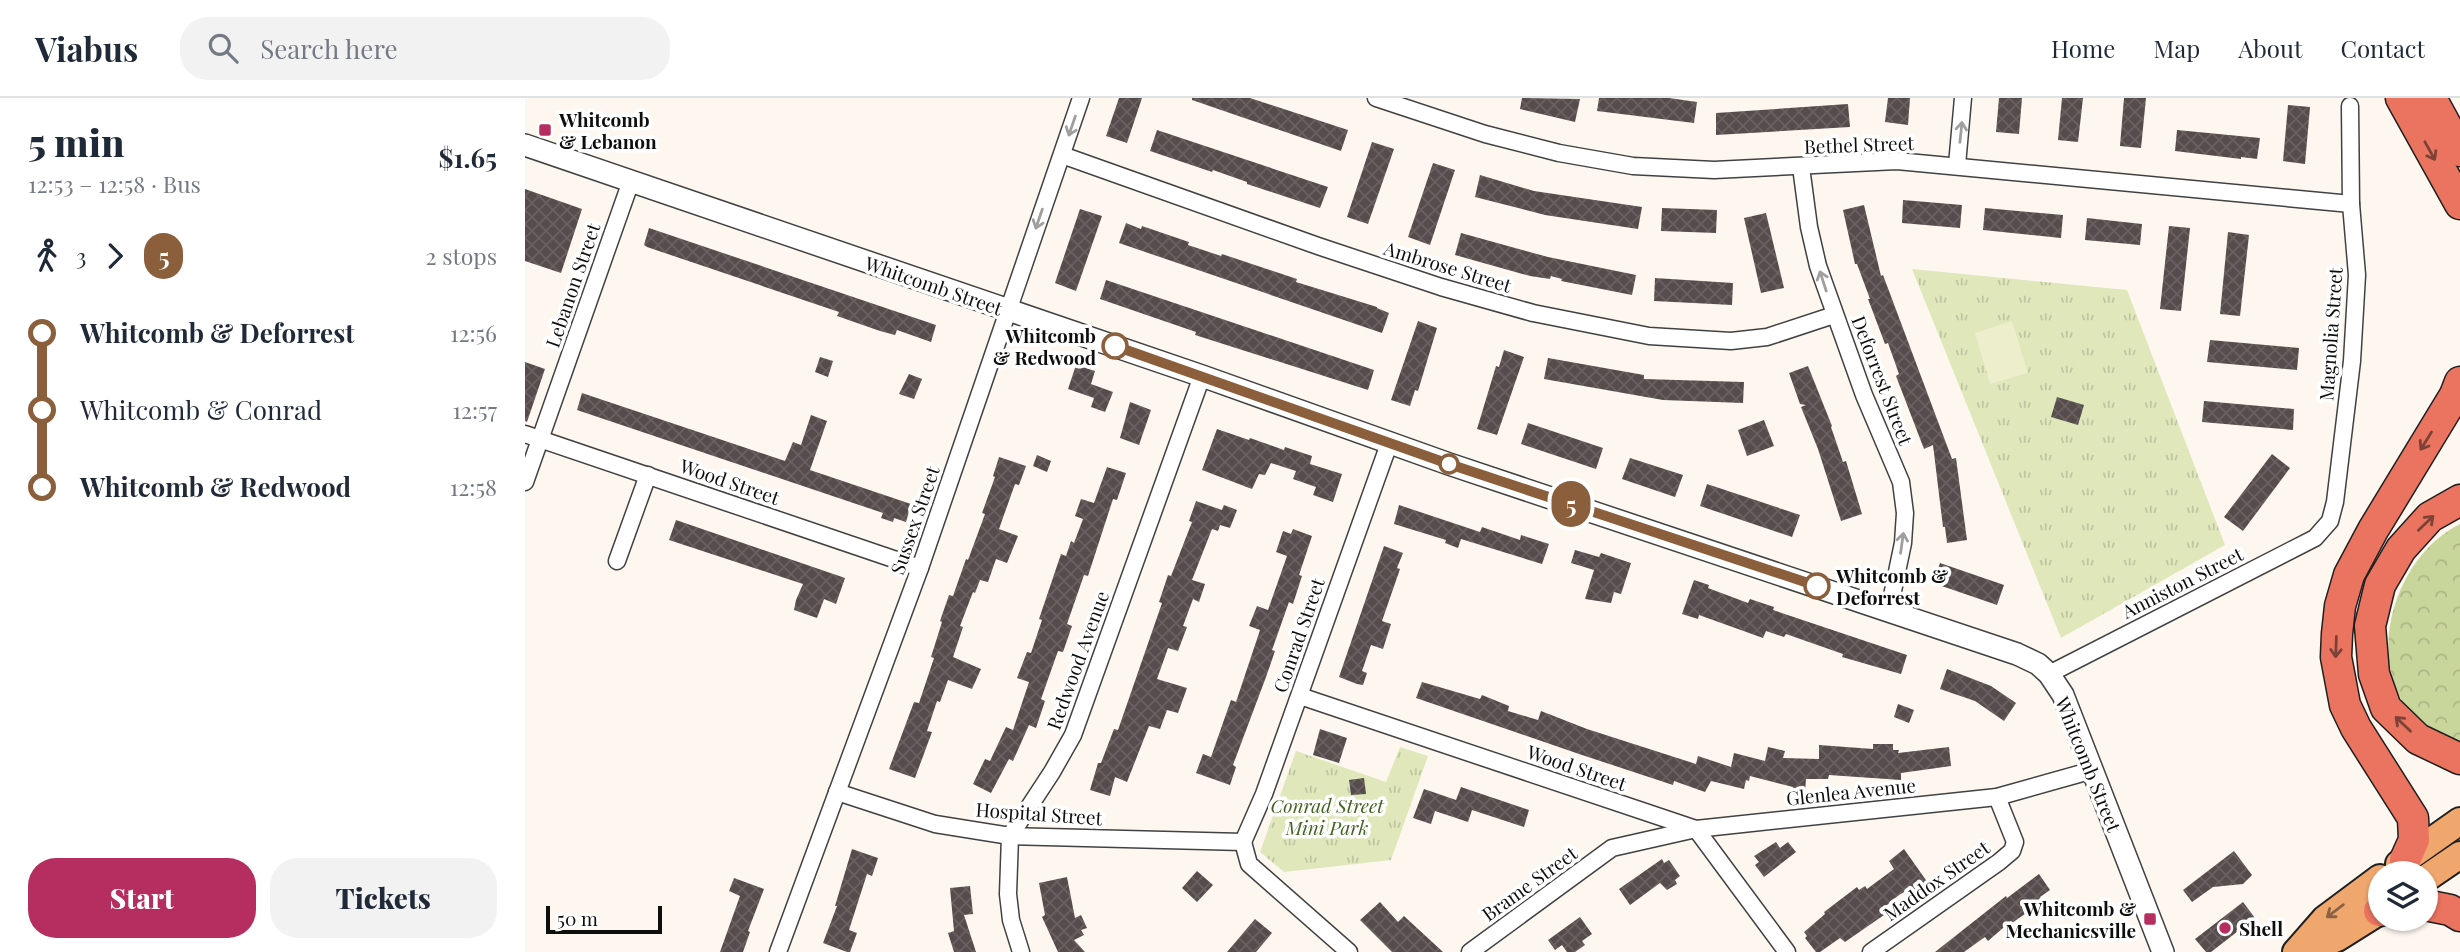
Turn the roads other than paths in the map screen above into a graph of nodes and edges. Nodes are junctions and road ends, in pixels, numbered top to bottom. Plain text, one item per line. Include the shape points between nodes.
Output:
1 (1081, 98) edge
2 (1376, 98) edge
3 (1963, 98) edge
4 (2401, 98) edge
5 (2431, 98) edge
6 (2350, 106) dead end
7 (525, 145) edge
8 (2460, 151) edge
9 (1062, 155) junction
10 (1957, 165) junction
11 (1801, 167) junction
12 (631, 181) junction
13 (2351, 204) junction
14 (2460, 204) edge
15 (1007, 310) junction
16 (1834, 315) junction
17 (1202, 376) junction
18 (2460, 382) edge
19 (533, 437) edge
20 (1389, 441) junction
21 (648, 475) junction
22 (525, 482) edge
23 (2460, 500) edge
24 (2330, 521) joint
25 (617, 561) dead end
26 (920, 568) junction
27 (1889, 610) junction
28 (2049, 674) junction
29 (1300, 696) junction
30 (2460, 759) edge
31 (2092, 770) junction
32 (837, 792) junction
33 (1997, 797) junction
34 (2460, 821) edge
35 (1696, 829) junction
36 (1010, 836) junction
37 (1243, 842) junction
38 (1612, 848) joint
39 (2460, 855) edge
40 (2409, 861) edge
41 (2417, 861) edge
42 (2438, 862) edge
43 (2368, 887) edge
44 (2438, 908) edge
45 (2460, 916) edge
46 (2368, 919) edge
47 (778, 952) edge
48 (1021, 952) edge
49 (1349, 952) edge
50 (1470, 952) edge
51 (1787, 952) edge
52 (1871, 952) edge
53 (2163, 952) edge
54 (2297, 952) edge
55 (2302, 952) edge

1 -> 9 street, Sussex Street
2 - 11 street, Bethel Street via 1485,134 1633,166 1714,170
10 -> 3 street
4 -> 14 highway
5 - 8 highway
6 - 13 street, Magnolia Street
7 - 12 street, Whitcomb Street
9 -> 15 street, Sussex Street
9 - 16 street, Ambrose Street via 1367,263 1533,313 1649,336 1731,341 1767,337
10 - 11 street, Bethel Street via 1897,161
10 - 13 street, Bethel Street
16 -> 11 street, Deforrest Street via 1809,227
12 - 15 street, Whitcomb Street
12 - 19 street, Lebanon Street
13 - 24 street, Magnolia Street via 2357,275 2352,361
15 - 17 street, Whitcomb Street
15 - 26 street, Sussex Street
27 -> 16 street, Deforrest Street via 1903,543 1901,482
17 - 20 street, Whitcomb Street
17 - 36 street, Redwood Avenue via 1073,735
18 -> 40 highway via 2349,575 2340,606 2336,657 2344,705 2413,818
19 - 21 street, Wood Street
19 - 22 street, Lebanon Street
20 - 27 street, Whitcomb Street
20 - 29 street, Conrad Street
21 - 25 street
21 - 26 street, Wood Street
30 -> 23 highway via 2418,738 2386,708 2374,674 2370,626 2380,585 2401,549 2430,517
24 - 28 street, Anniston Street via 2315,538
26 - 32 street, Sussex Street
27 - 28 street, Whitcomb Street via 2017,654
28 - 31 street, Whitcomb Street via 2063,695
29 - 35 street, Wood Street
29 - 37 street, Conrad Street
31 - 33 street, Glenlea Avenue
31 - 53 street, Whitcomb Street
32 - 36 street, Hospital Street via 935,824
32 - 47 street, Sussex Street
33 - 35 street, Glenlea Avenue
33 - 52 street, Maddox Street via 2015,842 2012,851
34 - 41 main road
35 - 38 street, Glenlea Avenue
35 - 51 street
36 - 37 street, Hospital Street
36 - 48 street via 1008,894
37 - 49 street via 1255,871
38 - 50 street, Brame Street
39 - 42 main road
43 -> 54 main road via 2325,919
44 - 45 highway
46 - 55 main road

